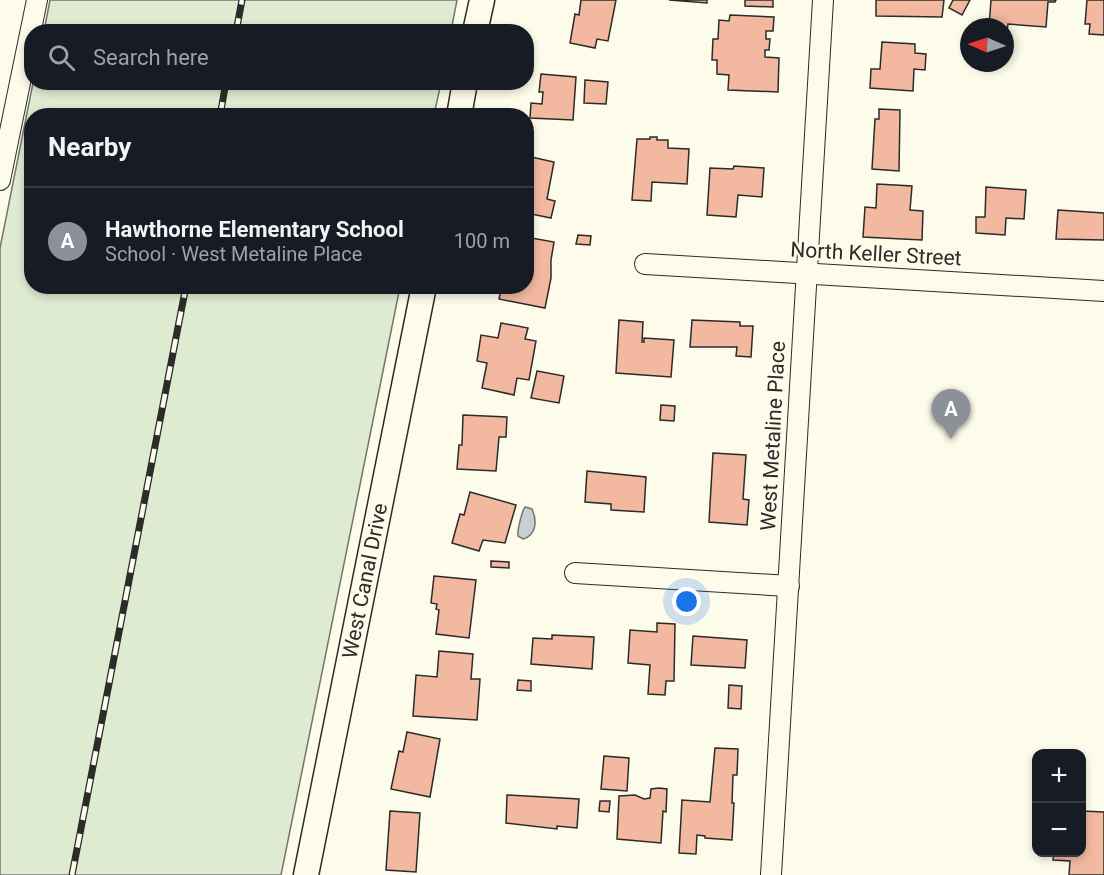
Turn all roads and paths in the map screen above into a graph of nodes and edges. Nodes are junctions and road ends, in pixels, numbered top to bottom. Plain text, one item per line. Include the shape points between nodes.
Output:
1 (37, 0) edge
2 (482, 0) edge
3 (823, 0) edge
4 (32, 24) edge
5 (477, 24) edge
6 (24, 63) edge
7 (464, 90) edge
8 (460, 108) edge
9 (0, 180) edge
10 (645, 264) dead end
11 (807, 274) junction
12 (1104, 291) edge
13 (422, 294) edge
14 (575, 573) dead end
15 (789, 586) junction
16 (306, 875) edge
17 (771, 875) edge

1 - 4 street
2 - 5 street
3 - 11 street, West Metaline Place
6 - 9 street
7 - 8 street
10 - 11 street, North Keller Street
11 - 12 street, North Keller Street
11 - 15 street, West Metaline Place
13 - 16 street, West Canal Drive
14 - 15 street
15 - 17 street, West Metaline Place

